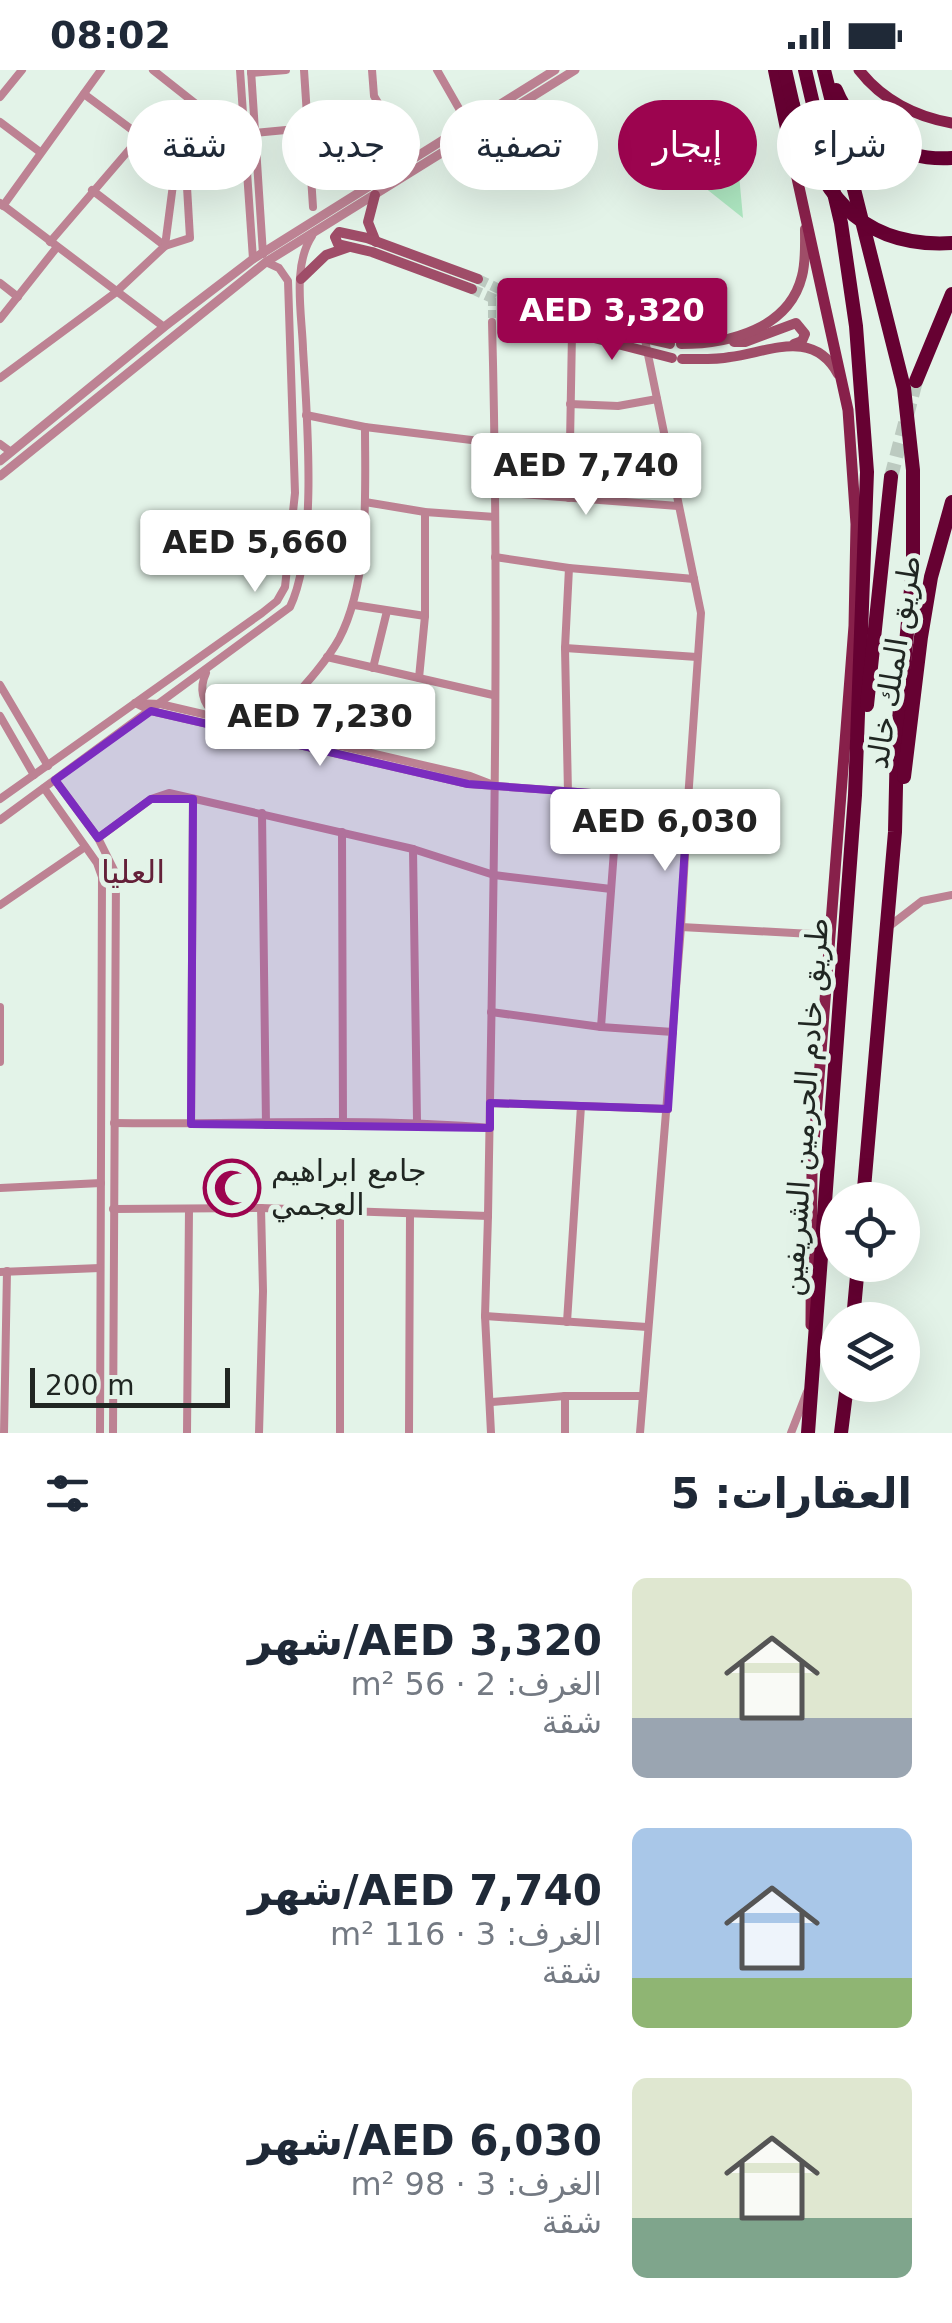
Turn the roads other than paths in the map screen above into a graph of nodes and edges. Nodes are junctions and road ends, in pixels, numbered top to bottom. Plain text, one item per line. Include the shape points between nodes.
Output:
1 (22, 70) edge
2 (101, 70) edge
3 (153, 70) edge
4 (240, 70) edge
5 (286, 70) edge
6 (304, 70) edge
7 (372, 70) edge
8 (437, 70) edge
9 (555, 70) edge
10 (575, 70) edge
11 (772, 70) edge
12 (785, 70) edge
13 (805, 70) edge
14 (826, 70) edge
15 (860, 70) edge
16 (251, 71) edge
17 (543, 74) edge
18 (84, 94) junction
19 (0, 97) edge
20 (191, 100) edge
21 (242, 100) edge
22 (252, 100) edge
23 (306, 100) edge
24 (376, 100) edge
25 (454, 100) edge
26 (506, 100) edge
27 (779, 100) edge
28 (0, 122) edge
29 (952, 123) edge
30 (127, 126) edge
31 (127, 151) edge
32 (40, 152) junction
33 (952, 158) edge
34 (92, 190) junction
35 (172, 190) edge
36 (187, 190) edge
37 (251, 190) edge
38 (257, 190) edge
39 (312, 190) edge
40 (366, 190) edge
41 (799, 190) edge
42 (375, 195) junction
43 (1, 204) edge
44 (313, 208) dead end
45 (805, 218) junction
46 (314, 234) junction
47 (376, 242) junction
48 (952, 243) edge
49 (54, 244) junction
50 (165, 246) junction
51 (350, 247) junction
52 (261, 259) junction
53 (301, 279) junction
54 (0, 283) edge
55 (115, 292) junction
56 (952, 294) edge
57 (18, 297) junction
58 (0, 319) edge
59 (492, 322) tunnel mouth
60 (164, 327) junction
61 (567, 327) joint
62 (714, 342) junction
63 (792, 344) junction
64 (646, 346) junction
65 (0, 378) edge
66 (842, 381) junction
67 (916, 382) tunnel mouth
68 (656, 399) junction
69 (570, 404) junction
70 (292, 414) junction
71 (306, 415) junction
72 (365, 427) junction
73 (496, 443) junction
74 (0, 444) edge
75 (10, 452) junction
76 (0, 461) edge
77 (0, 476) edge
78 (891, 478) tunnel mouth
79 (496, 492) junction
80 (569, 498) junction
81 (365, 502) junction
82 (952, 502) edge
83 (678, 506) junction
84 (425, 512) junction
85 (495, 517) junction
86 (495, 557) junction
87 (569, 568) junction
88 (694, 579) junction
89 (354, 606) junction
90 (388, 610) junction
91 (425, 616) junction
92 (565, 648) junction
93 (327, 656) junction
94 (697, 658) junction
95 (210, 668) junction
96 (373, 668) junction
97 (420, 678) junction
98 (0, 684) edge
99 (493, 696) junction
100 (136, 703) junction
101 (160, 704) junction
102 (150, 711) junction
103 (0, 716) edge
104 (223, 718) junction
105 (266, 729) junction
106 (48, 766) junction
107 (34, 775) junction
108 (55, 780) junction
109 (496, 786) junction
110 (44, 788) junction
111 (568, 793) junction
112 (855, 795) junction
113 (618, 796) junction
114 (0, 798) edge
115 (193, 799) junction
116 (688, 800) junction
117 (262, 813) junction
118 (0, 820) edge
119 (342, 832) junction
120 (895, 832) junction
121 (98, 838) junction
122 (85, 848) junction
123 (413, 849) junction
124 (494, 875) junction
125 (611, 890) junction
126 (952, 895) edge
127 (0, 905) edge
128 (682, 926) junction
129 (887, 928) junction
130 (830, 935) junction
131 (0, 1007) edge
132 (492, 1012) junction
133 (601, 1027) junction
134 (673, 1032) junction
135 (0, 1062) edge
136 (490, 1104) junction
137 (581, 1106) junction
138 (668, 1110) junction
139 (418, 1121) junction
140 (114, 1123) junction
141 (191, 1124) junction
142 (343, 1124) junction
143 (266, 1125) junction
144 (490, 1128) junction
145 (865, 1182) edge
146 (101, 1183) junction
147 (0, 1188) edge
148 (261, 1208) junction
149 (113, 1209) junction
150 (189, 1209) junction
151 (340, 1212) junction
152 (410, 1214) junction
153 (488, 1216) junction
154 (100, 1268) junction
155 (4, 1271) edge
156 (485, 1316) junction
157 (566, 1322) junction
158 (647, 1328) junction
159 (814, 1374) junction
160 (565, 1396) junction
161 (642, 1396) junction
162 (492, 1402) junction
163 (847, 1402) edge
164 (4, 1433) edge
165 (100, 1433) edge
166 (113, 1433) edge
167 (187, 1433) edge
168 (259, 1433) edge
169 (340, 1433) edge
170 (409, 1433) edge
171 (492, 1433) edge
172 (565, 1433) edge
173 (640, 1433) edge
174 (791, 1433) edge
175 (808, 1433) edge
176 (844, 1433) edge

1 - 19 street
2 - 18 street
3 - 20 street
4 - 21 street
5 - 16 street
6 - 23 street
7 - 24 street
8 - 25 street
9 - 17 street
10 - 42 street
11 - 27 highway
12 - 48 highway, bridge via 813,165 832,194 893,236
13 - 112 highway, طريق خادم الحرمين الشريفين via 841,223 862,383 867,546
14 - 33 highway via 841,103 867,132 901,152
14 - 120 highway via 904,388 913,470
15 - 29 main road via 889,99
16 - 22 street
17 - 26 street
18 - 30 street
18 - 32 street
28 - 32 street
31 - 34 street
32 - 43 street
34 - 49 street
34 - 50 street
35 - 50 street
36 - 50 street via 190,238
37 - 52 street
38 - 52 street
39 - 44 street
40 - 52 street
41 - 45 main road
42 - 46 street
42 - 47 main road via 368,222
43 - 49 street
45 - 62 main road via 804,268 791,301 768,324
45 - 66 main road
46 - 52 street
46 - 53 street via 305,246
47 - 51 main road via 336,234 338,244
47 - 51 main road via 475,284
49 - 55 street
49 - 57 street
50 - 55 street
51 - 53 main road via 326,255
52 - 60 street
52 - 70 street via 288,281
52 - 77 street
53 - 71 street
54 - 57 street
55 - 60 street
55 - 65 street
56 - 67 highway
57 - 58 street
59 - 73 street
60 - 75 street
61 - 64 main road
61 - 69 street
62 - 63 main road via 745,342 796,323 804,338
62 - 64 main road
63 - 64 main road via 728,358 677,358
63 - 66 main road via 827,358
64 - 68 street
66 - 130 main road via 852,445 854,626
68 - 69 street
68 - 83 street
69 - 80 street
70 - 71 street
70 - 100 street via 294,493 285,587 277,601
71 - 72 street
71 - 95 street via 303,565 296,594 276,620
72 - 73 street
72 - 81 street
73 - 79 street
74 - 75 street
75 - 76 street
78 - 112 highway
79 - 80 street
79 - 85 street
80 - 83 street
81 - 84 street
81 - 89 street
82 - 120 highway, طريق الملك خالد via 923,622
83 - 88 street
84 - 85 street
84 - 91 street
85 - 86 street
86 - 87 street
86 - 99 street
87 - 88 street
87 - 92 street
88 - 94 street via 701,613
89 - 90 street
89 - 93 street
90 - 91 street
90 - 96 street
91 - 97 street
92 - 94 street
92 - 111 street
93 - 96 street
93 - 105 street
94 - 116 street
95 - 101 street
95 - 104 street via 201,685 204,701
96 - 97 street
97 - 99 street
98 - 106 street
99 - 109 street
100 - 101 street
100 - 102 street
100 - 106 street
101 - 102 street
101 - 104 street
102 - 108 street
102 - 109 street
103 - 107 street
104 - 105 street
105 - 109 street
106 - 107 street
107 - 114 street
108 - 110 street
108 - 121 street
109 - 111 street
109 - 124 street
110 - 118 street
110 - 122 street
111 - 113 street
112 - 159 highway, طريق خادم الحرمين الشريفين
113 - 116 street
113 - 125 street
115 - 117 street
115 - 121 street via 151,799
115 - 141 street
116 - 128 street
117 - 119 street
117 - 143 street
119 - 123 street
119 - 142 street
120 - 129 highway
121 - 140 street via 116,874
122 - 127 street
122 - 146 street via 102,877
123 - 124 street
123 - 139 street
124 - 125 street
124 - 132 street
125 - 133 street
126 - 129 street via 922,902
128 - 130 street
128 - 134 street
129 - 145 highway
130 - 159 main road via 812,1168
131 - 135 street
132 - 133 street
132 - 136 street
133 - 134 street
134 - 138 street
136 - 137 street
136 - 144 street
137 - 138 street
137 - 157 street
138 - 158 street
139 - 142 street
139 - 144 street
140 - 141 street
140 - 149 street
141 - 143 street
142 - 143 street
144 - 153 street
146 - 147 street
146 - 154 street
148 - 150 street
148 - 151 street
148 - 168 street
149 - 150 street
149 - 166 street
150 - 167 street
151 - 152 street
151 - 169 street
152 - 153 street
152 - 170 street
153 - 156 street
154 - 155 street
154 - 165 street
155 - 164 street
156 - 157 street
156 - 162 street
157 - 158 street
158 - 161 street
159 - 174 street
159 - 175 highway, طريق خادم الحرمين الشريفين
160 - 161 street
160 - 162 street
160 - 172 street
161 - 173 street
162 - 171 street
163 - 176 highway

